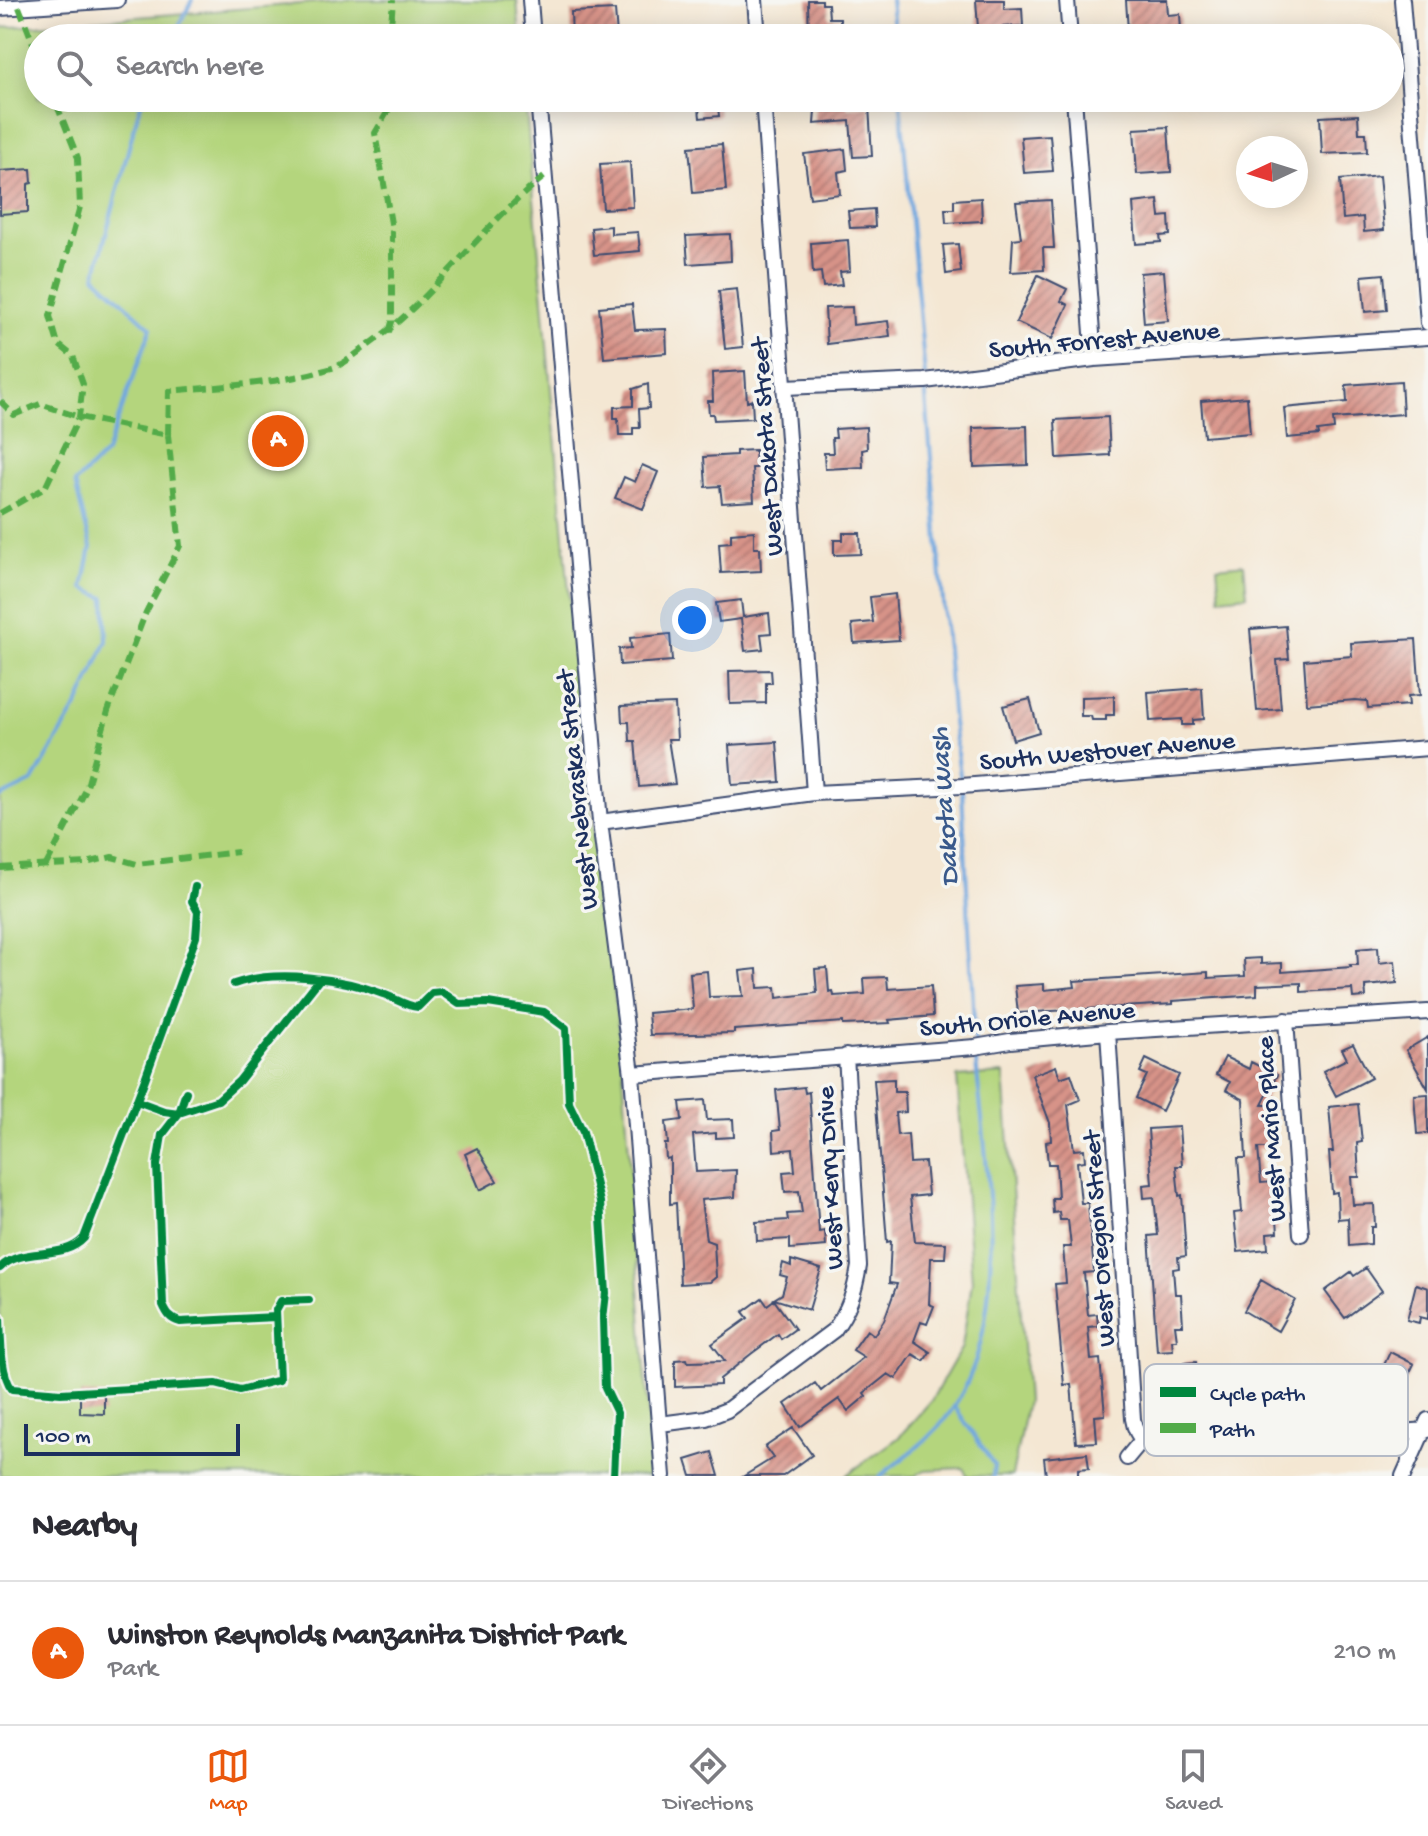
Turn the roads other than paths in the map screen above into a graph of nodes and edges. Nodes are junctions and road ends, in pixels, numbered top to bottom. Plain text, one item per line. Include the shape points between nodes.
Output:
1 (117, 0) edge
2 (530, 0) edge
3 (755, 0) edge
4 (1067, 0) edge
5 (1402, 0) edge
6 (0, 8) edge
7 (532, 24) edge
8 (757, 24) edge
9 (1069, 24) edge
10 (1404, 24) edge
11 (1404, 25) edge
12 (539, 112) edge
13 (764, 112) edge
14 (1075, 112) edge
15 (1428, 323) edge
16 (1428, 337) edge
17 (1094, 359) junction
18 (785, 387) junction
19 (1428, 748) edge
20 (814, 793) junction
21 (600, 822) junction
22 (1428, 1012) edge
23 (1286, 1020) junction
24 (1108, 1032) junction
25 (846, 1056) junction
26 (632, 1074) junction
27 (1301, 1234) dead end
28 (660, 1424) junction
29 (1426, 1427) edge
30 (1142, 1440) joint
31 (1127, 1458) dead end
32 (663, 1476) edge
33 (1403, 1476) edge

1 - 6 street
2 - 7 street
3 - 8 street
4 - 9 street
5 - 10 street
11 - 15 street
12 - 21 street, West Nebraska Street
13 - 18 street, West Dakota Street
14 - 17 street
16 - 17 street, South Forrest Avenue
17 - 18 street, South Forrest Avenue via 925,381
18 - 20 street, West Dakota Street
19 - 20 street, South Westover Avenue
20 - 21 street, South Westover Avenue
21 - 26 street, West Nebraska Street
22 - 23 street, South Oriole Avenue
23 - 24 street, South Oriole Avenue
23 - 27 street, West Mario Place
24 - 25 street, South Oriole Avenue
24 - 30 street, West Oregon Street via 1133,1419
25 - 26 street, South Oriole Avenue
25 - 28 street, West Kerry Drive via 859,1266 846,1313 834,1330 727,1410
26 - 28 street, West Nebraska Street
28 - 32 street, West Nebraska Street
29 - 33 street
30 - 31 street

